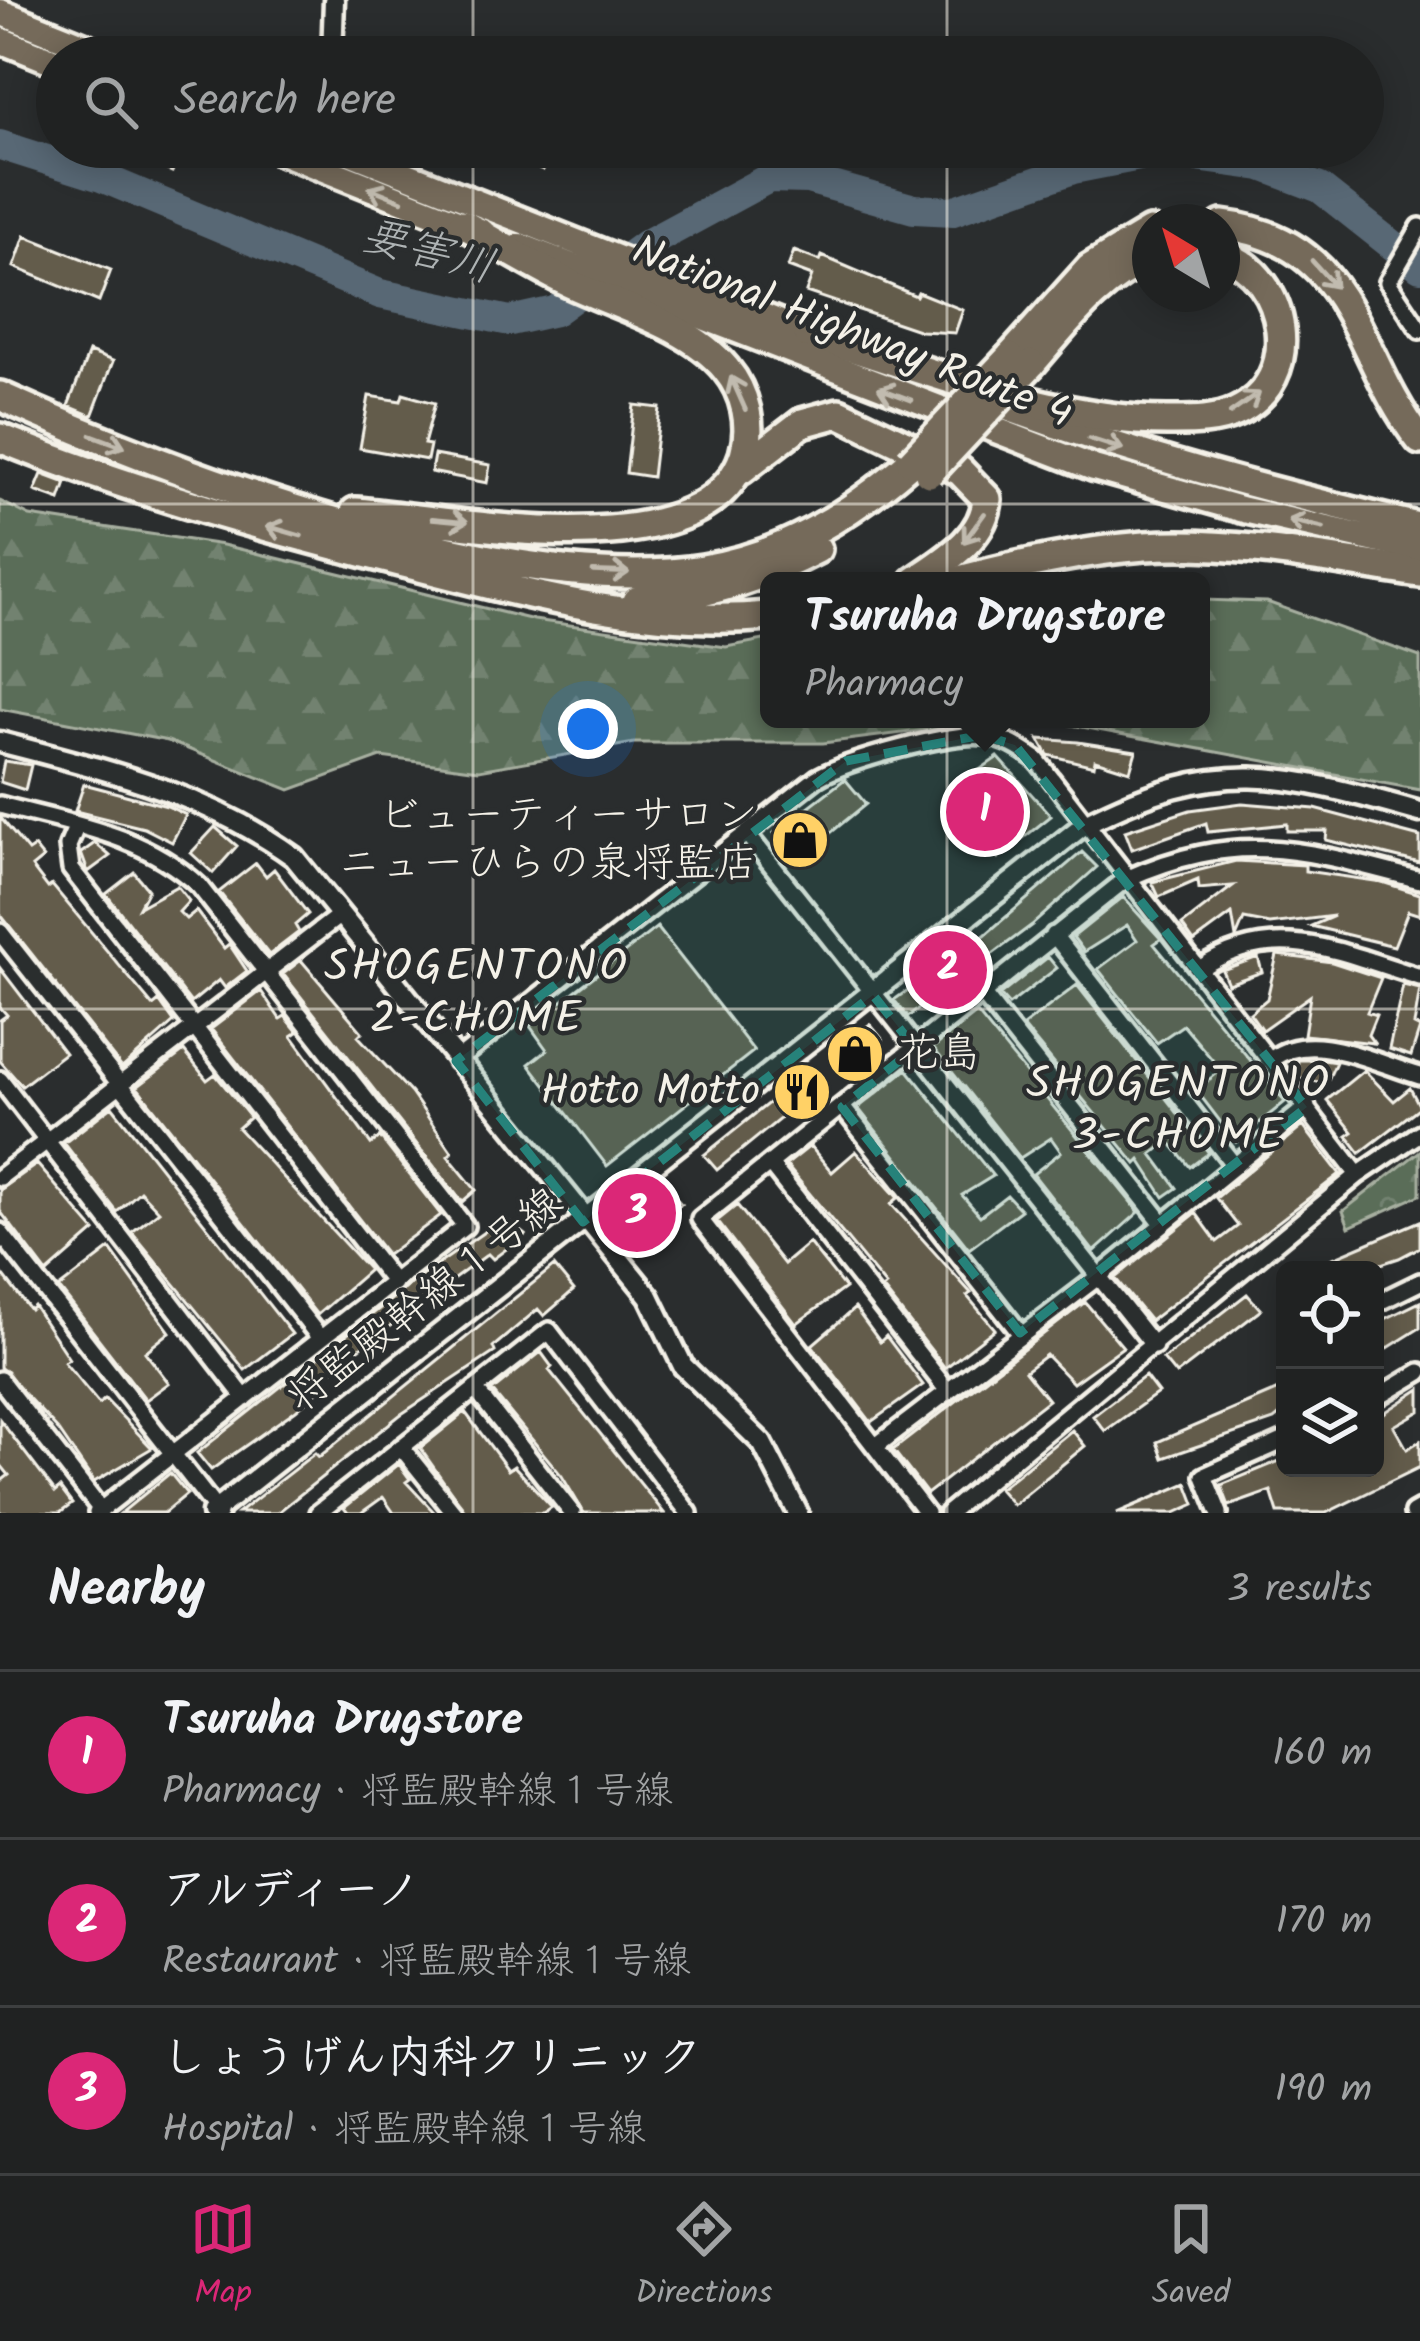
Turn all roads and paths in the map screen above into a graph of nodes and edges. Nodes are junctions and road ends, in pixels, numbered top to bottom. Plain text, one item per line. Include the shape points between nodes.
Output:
1 (334, 0) edge
2 (0, 12) edge
3 (60, 36) edge
4 (333, 36) edge
5 (0, 40) edge
6 (36, 54) edge
7 (321, 168) edge
8 (397, 168) edge
9 (463, 224) joint
10 (1240, 229) edge
11 (1416, 234) edge
12 (1132, 239) edge
13 (1240, 263) edge
14 (1132, 268) edge
15 (613, 292) junction
16 (1420, 330) edge
17 (808, 334) junction
18 (1020, 360) junction
19 (0, 395) edge
20 (0, 438) edge
21 (1420, 440) edge
22 (920, 467) junction
23 (738, 472) junction
24 (291, 507) junction
25 (1420, 526) edge
26 (1420, 550) edge
27 (769, 572) edge
28 (928, 572) edge
29 (990, 572) edge
30 (1420, 572) edge
31 (760, 576) edge
32 (519, 592) junction
33 (760, 616) edge
34 (0, 742) edge
35 (0, 806) edge
36 (1420, 812) edge
37 (1085, 824) junction
38 (77, 825) junction
39 (747, 835) junction
40 (1126, 879) junction
41 (1420, 880) edge
42 (340, 915) junction
43 (0, 932) edge
44 (1054, 935) junction
45 (1199, 969) junction
46 (267, 972) junction
47 (1420, 977) edge
48 (981, 992) junction
49 (873, 995) junction
50 (196, 1026) junction
51 (915, 1048) junction
52 (1272, 1059) junction
53 (456, 1061) junction
54 (1420, 1076) edge
55 (0, 1080) edge
56 (122, 1086) junction
57 (842, 1107) junction
58 (1307, 1107) junction
59 (1420, 1132) edge
60 (48, 1143) junction
61 (770, 1164) junction
62 (1234, 1165) junction
63 (1358, 1175) junction
64 (0, 1178) edge
65 (584, 1222) junction
66 (1162, 1222) junction
67 (0, 1232) edge
68 (1098, 1277) junction
69 (1420, 1282) edge
70 (394, 1283) junction
71 (1384, 1300) edge
72 (1020, 1333) junction
73 (320, 1337) junction
74 (1154, 1346) junction
75 (1420, 1372) edge
76 (0, 1380) edge
77 (475, 1389) junction
78 (947, 1390) junction
79 (1384, 1394) edge
80 (245, 1398) junction
81 (1276, 1444) edge
82 (875, 1446) junction
83 (401, 1447) junction
84 (174, 1456) junction
85 (326, 1510) edge
86 (99, 1511) edge
87 (215, 1512) edge
88 (454, 1513) edge
89 (572, 1513) edge
90 (689, 1513) edge
91 (798, 1513) edge
92 (926, 1513) edge
93 (948, 1513) edge
94 (1219, 1513) edge

1 - 4 street
2 - 3 highway
5 - 6 highway
9 -> 7 highway
8 - 17 highway, National Highway Route 4
9 - 15 highway
10 -> 21 highway via 1278,238 1334,283
11 - 16 street via 1388,282
12 - 18 highway via 1090,268
17 -> 13 highway via 1067,409 1205,420 1253,402 1280,350 1276,307
14 - 18 highway
23 -> 15 highway via 749,420 727,370
26 -> 15 highway, National Highway Route 4 via 1094,468
17 -> 25 highway, National Highway Route 4 via 1102,443
18 - 22 highway, bridge
19 -> 24 highway
32 -> 20 highway via 151,492
24 -> 22 highway via 524,563 608,573 701,569 818,530
22 - 27 highway via 828,544
24 -> 23 highway via 533,527 658,527 712,500
23 -> 28 highway via 802,423 839,413 960,471 987,499 986,514
29 - 30 highway via 1150,546
31 - 32 highway via 648,601
32 - 33 highway via 640,615
34 - 42 street via 157,783 212,806 294,857
35 - 38 street
36 - 37 street, 将監殿幹線１号線 via 1300,778 1210,777 1136,798
37 - 39 street via 1036,760 982,735 846,761
37 - 40 street
37 - 49 street, 将監殿幹線１号線
38 - 46 street via 139,842 173,862
38 - 50 street via 71,869
39 - 49 street
39 - 53 street
40 - 41 street via 1177,856 1244,846 1304,849
40 - 44 street
40 - 45 street
42 - 46 street
42 - 53 street
43 - 56 street
44 - 48 street
44 - 62 street
45 - 47 street via 1259,941 1300,942
45 - 52 street
46 - 50 street
46 - 70 street via 465,1226
48 - 51 street
48 - 66 street
49 - 51 street
49 - 65 street, 将監殿幹線１号線
50 - 56 street
50 - 70 street
51 - 57 street
51 - 68 street
52 - 54 street via 1308,1044
52 - 58 street
53 - 65 street
55 - 60 street
56 - 60 street
56 - 73 street
57 - 61 street
57 - 72 street
58 - 62 street
58 - 63 street
59 - 63 street
60 - 64 street
60 - 80 street
61 - 78 street
61 - 82 street via 700,1220
62 - 66 street
63 - 74 street
65 - 87 street, 将監殿幹線１号線
65 - 91 street via 649,1296 683,1366 762,1443
66 - 68 street
67 - 84 street
68 - 72 street
68 - 74 street
69 - 71 street
70 - 73 street
72 - 78 street
73 - 80 street
74 - 93 street
75 - 79 street
76 - 86 street
77 - 83 street
77 - 89 street
77 - 90 street via 549,1331
78 - 82 street
80 - 84 street
81 - 94 street via 1204,1476
82 - 92 street
83 - 85 street
83 - 88 street
84 - 86 street
84 - 87 street

